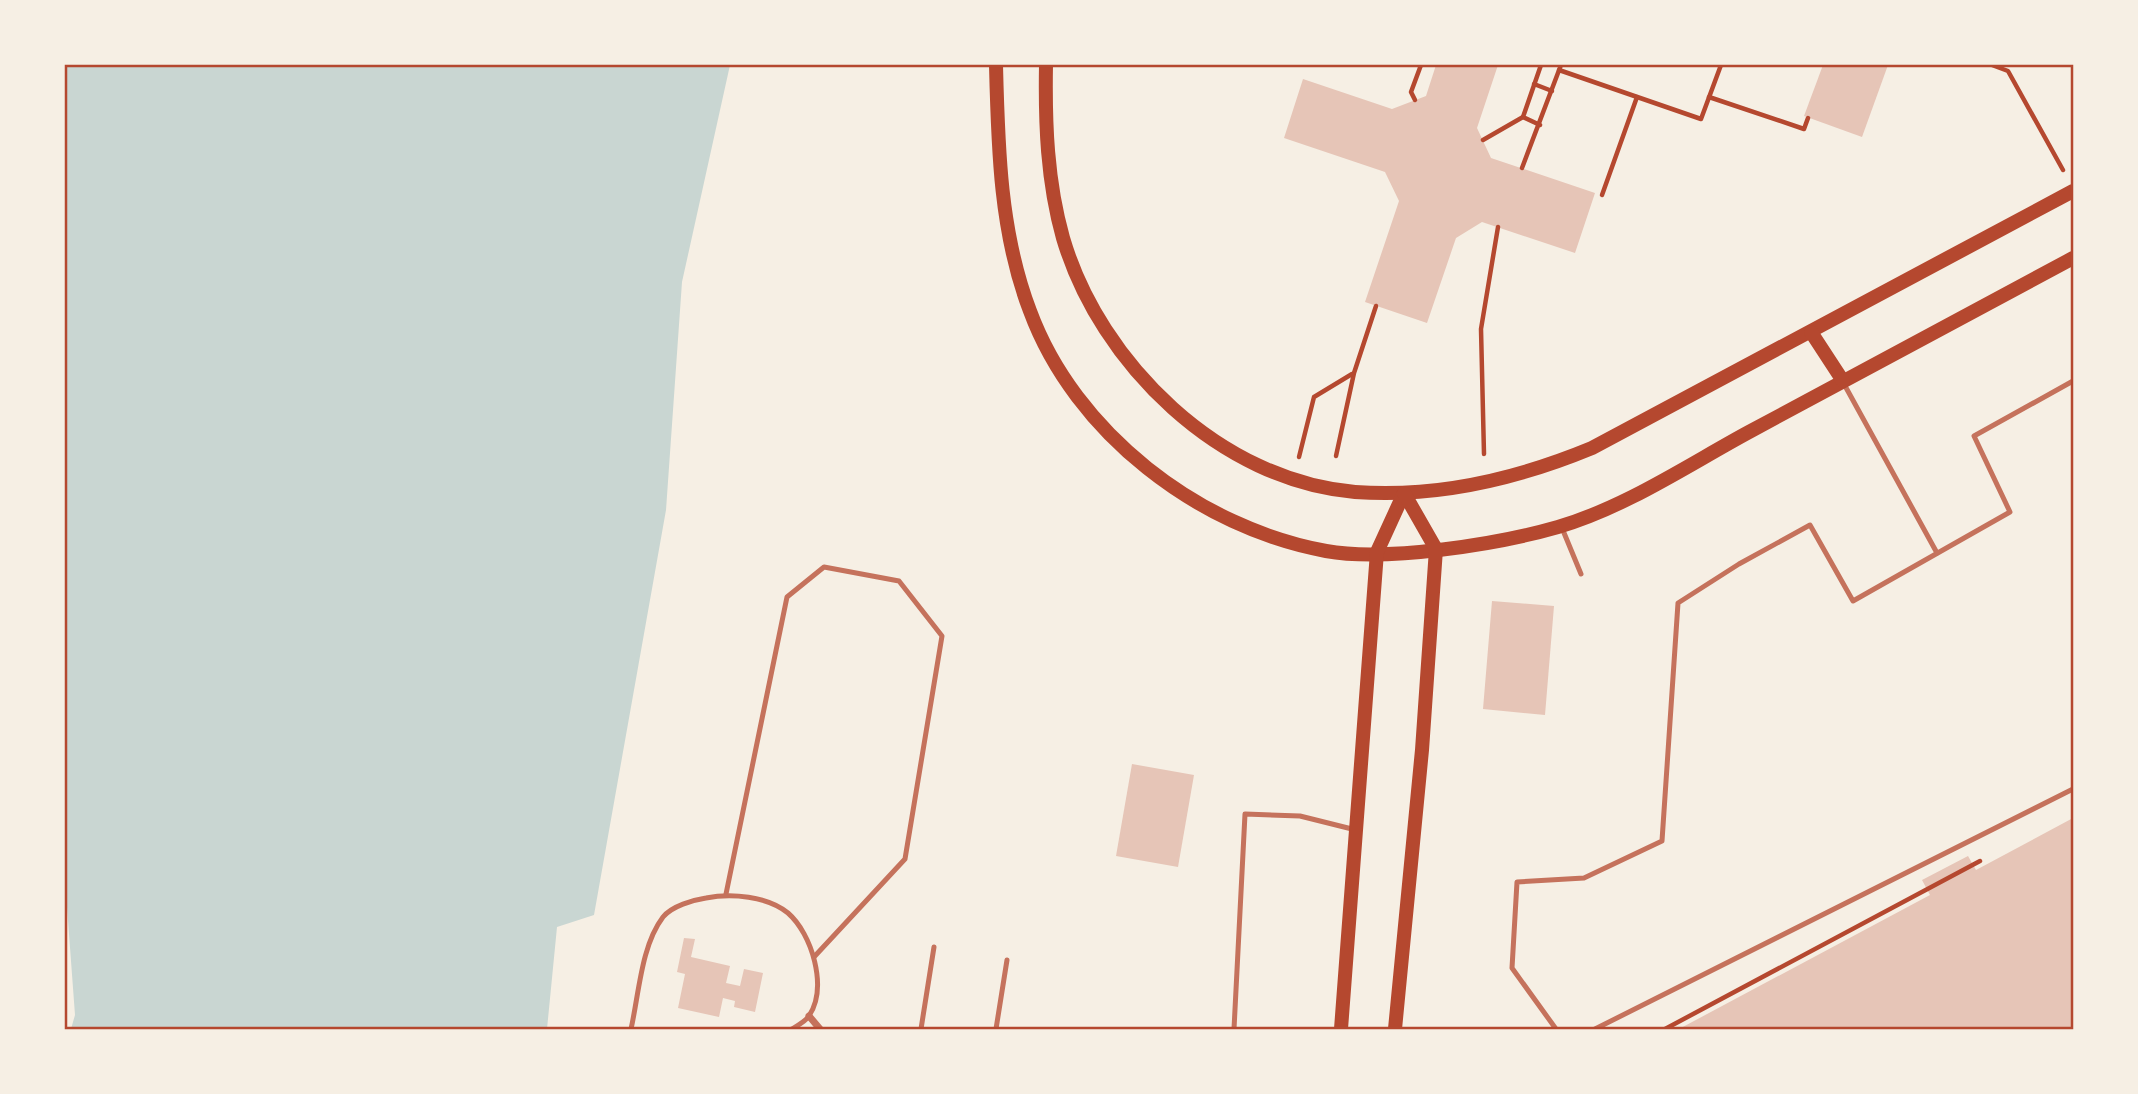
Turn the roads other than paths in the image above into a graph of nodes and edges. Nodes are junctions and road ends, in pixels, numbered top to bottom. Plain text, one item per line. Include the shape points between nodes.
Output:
1 (996, 65) edge
2 (1046, 65) edge
3 (2070, 184) edge
4 (2073, 258) edge
5 (1811, 332) junction
6 (2073, 381) edge
7 (1843, 382) junction
8 (1404, 493) junction
9 (1561, 526) junction
10 (1436, 549) junction
11 (1377, 552) junction
12 (1937, 553) junction
13 (1581, 573) dead end
14 (2073, 789) edge
15 (1356, 830) junction
16 (726, 894) junction
17 (934, 947) dead end
18 (814, 957) junction
19 (1007, 960) dead end
20 (809, 1016) junction
21 (631, 1029) edge
22 (792, 1029) edge
23 (820, 1029) edge
24 (921, 1029) edge
25 (996, 1029) edge
26 (1234, 1029) edge
27 (1341, 1029) edge
28 (1395, 1029) edge
29 (1556, 1029) edge
30 (1595, 1029) edge

1 - 11 main road via 998,145 1016,271 1058,371 1098,421 1147,468 1201,505 1290,543 1329,551
2 - 8 main road via 1049,174 1064,239 1100,320 1148,385 1193,425 1246,458 1294,478 1354,492
3 - 5 main road
4 - 7 main road
5 - 7 main road
5 - 8 main road via 1603,443 1554,464 1484,483
6 - 12 lane via 1974,436 2010,512
7 - 9 main road via 1638,493
7 - 12 lane
8 - 10 main road
8 - 11 main road
9 - 10 main road via 1486,544
9 - 13 lane
10 - 11 main road
10 - 28 main road
11 - 15 main road
12 - 29 lane via 1853,601 1810,525 1678,603 1662,841 1584,877 1517,882 1513,968
14 - 30 lane
15 - 26 lane via 1300,816 1245,814
15 - 27 main road
16 - 18 lane via 755,899 786,912 804,932
16 - 18 lane via 787,597 824,567 900,580 942,636 905,859
16 - 21 lane via 693,900 665,914 652,935
17 - 24 lane
18 - 20 lane via 817,985
19 - 25 lane
20 - 22 lane
20 - 23 street

